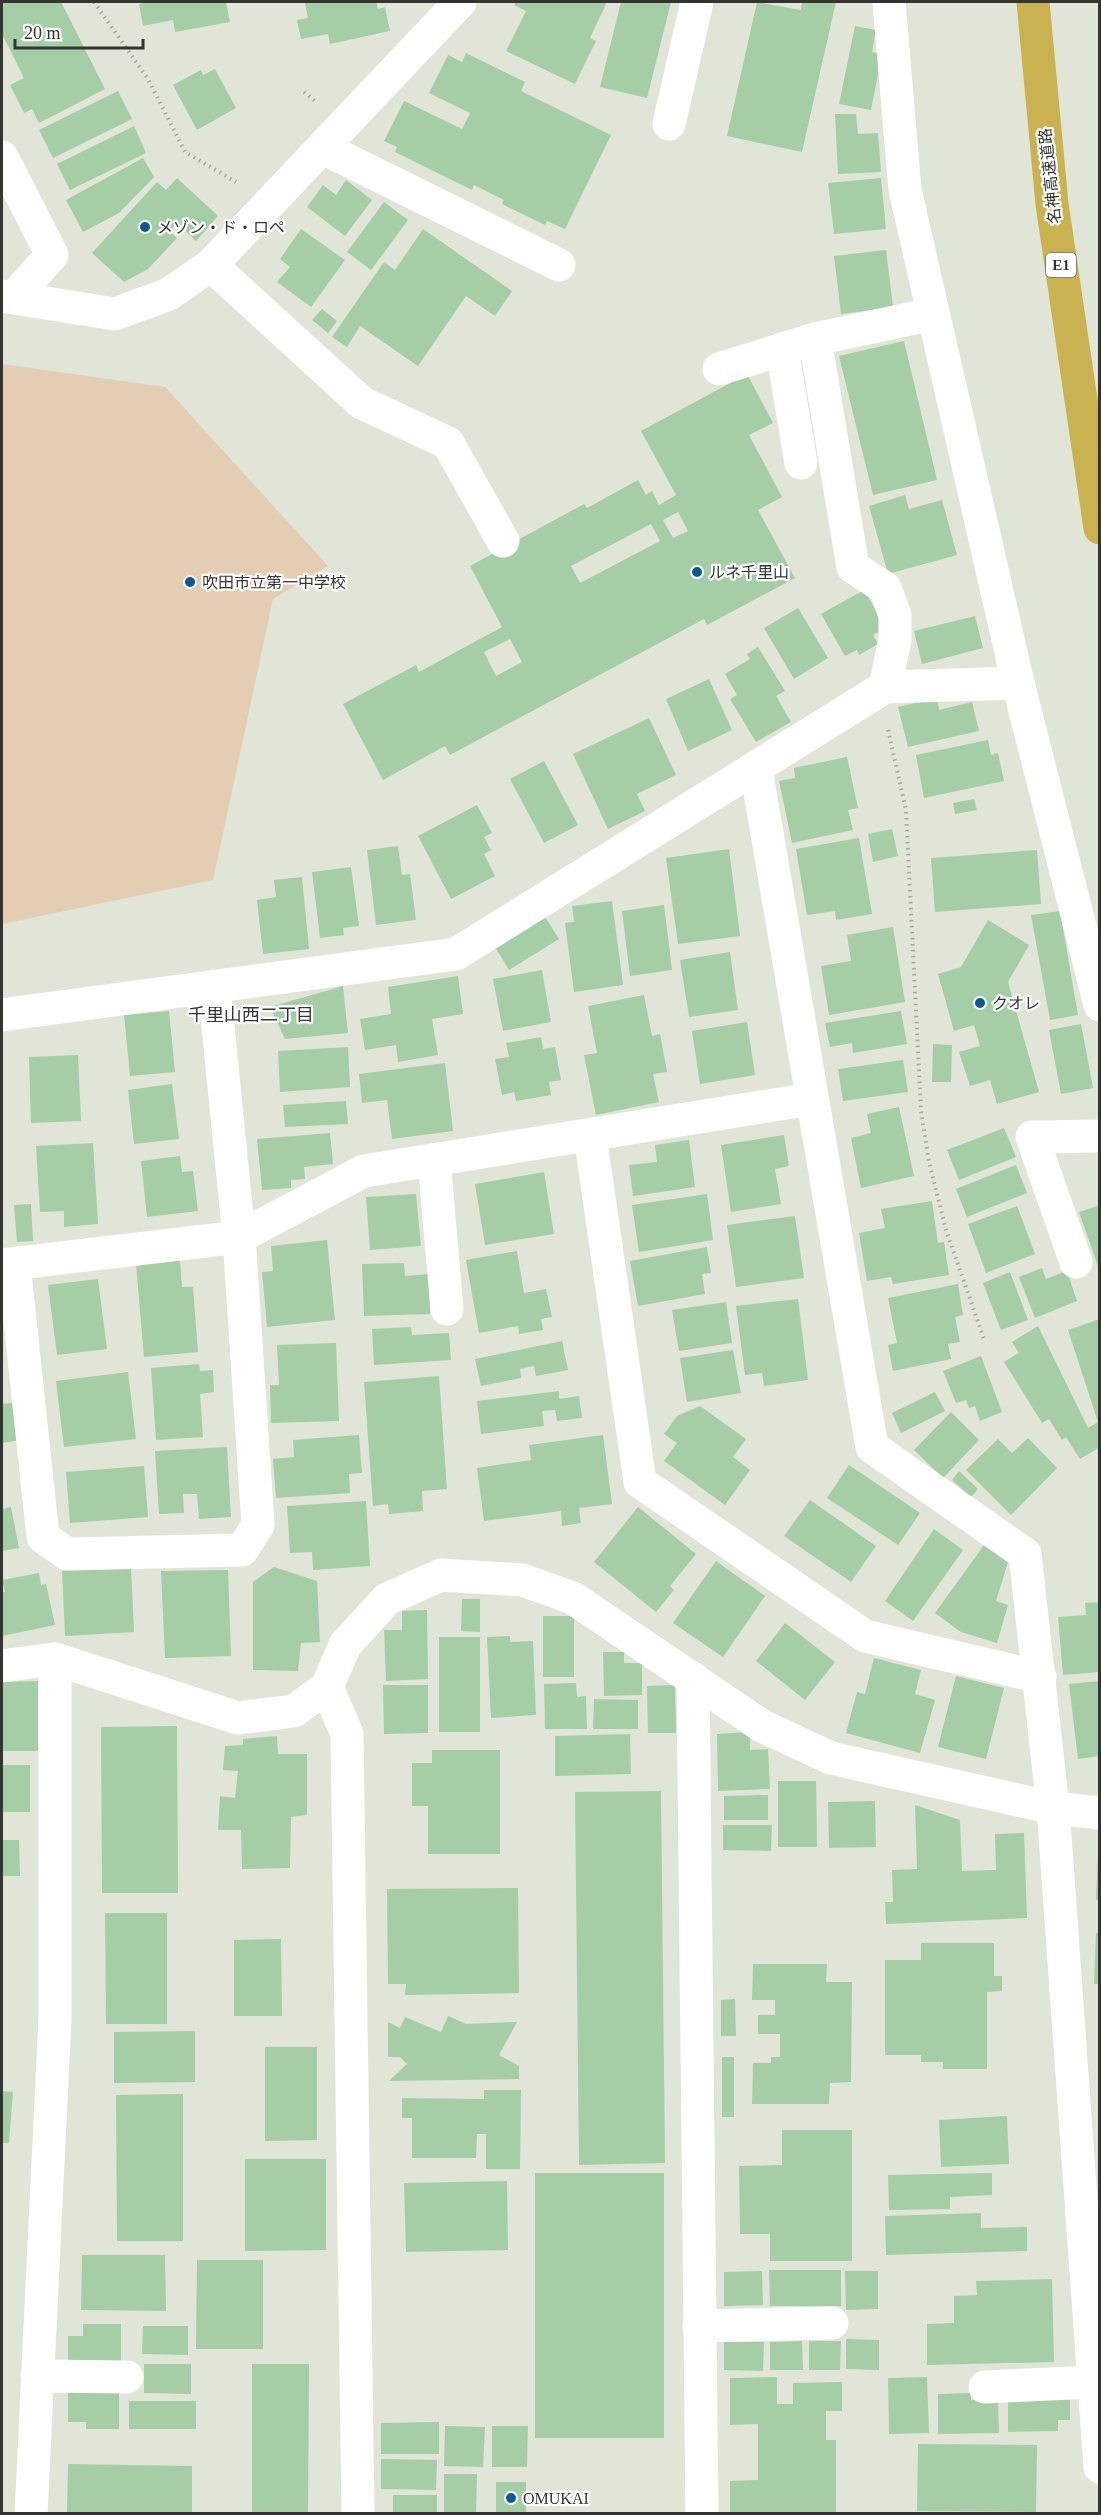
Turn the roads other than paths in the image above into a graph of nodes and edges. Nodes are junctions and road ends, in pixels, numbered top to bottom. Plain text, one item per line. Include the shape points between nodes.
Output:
1 (460, 2) edge
2 (697, 2) edge
3 (889, 2) edge
4 (1033, 2) edge
5 (669, 124) dead end
6 (323, 148) junction
7 (2, 157) edge
8 (212, 265) junction
9 (560, 265) dead end
10 (8, 296) edge
11 (933, 314) junction
12 (815, 339) junction
13 (782, 349) junction
14 (719, 369) dead end
15 (801, 463) dead end
16 (1100, 528) edge
17 (503, 541) dead end
18 (1018, 683) junction
19 (885, 687) junction
20 (756, 769) junction
21 (214, 986) junction
22 (1100, 1005) edge
23 (2, 1015) edge
24 (811, 1099) junction
25 (590, 1135) junction
26 (1100, 1136) edge
27 (434, 1160) junction
28 (239, 1237) junction
29 (1076, 1262) dead end
30 (8, 1265) edge
31 (447, 1309) dead end
32 (56, 1659) junction
33 (2, 1666) edge
34 (1040, 1677) junction
35 (693, 1678) junction
36 (327, 1687) junction
37 (1053, 1808) junction
38 (1100, 1813) edge
39 (1089, 2186) edge
40 (832, 2323) dead end
41 (699, 2326) junction
42 (37, 2376) junction
43 (127, 2377) dead end
44 (1094, 2382) junction
45 (985, 2386) dead end
46 (1100, 2467) edge
47 (31, 2514) edge
48 (358, 2514) edge
49 (702, 2514) edge

1 - 6 street
2 - 5 street
3 - 11 street via 905,190
4 - 16 highway, 名神高速道路 / E1 via 1052,204
6 - 8 street
6 - 9 street
7 - 10 street via 52,255
8 - 10 street via 169,294 115,314
8 - 17 street via 362,403 448,442
11 - 12 street
11 - 18 street
12 - 13 street
12 - 19 street via 853,567 885,588 895,615 895,640
13 - 14 street
13 - 15 street
18 - 19 street
18 - 22 street
19 - 20 street
20 - 21 street via 456,954
20 - 24 street
21 - 23 street
21 - 28 street
24 - 25 street
24 - 34 street via 872,1447 1025,1554
25 - 27 street
25 - 34 street via 640,1482 865,1636
26 - 29 street via 1032,1137
27 - 28 street via 364,1171
27 - 31 street
28 - 30 street
28 - 30 street via 258,1525 242,1550 68,1554 43,1537
32 - 33 street
32 - 36 street via 238,1718 294,1711
32 - 42 street via 55,2018
34 - 37 street
35 - 36 street via 573,1598 522,1580 441,1575 387,1599 345,1646
35 - 37 street via 762,1726 831,1758
35 - 41 street
36 - 48 street via 347,1734
37 - 38 street
37 - 39 street
39 - 44 street
40 - 41 street
41 - 49 street
42 - 43 street
42 - 47 street
44 - 45 street
44 - 46 street

